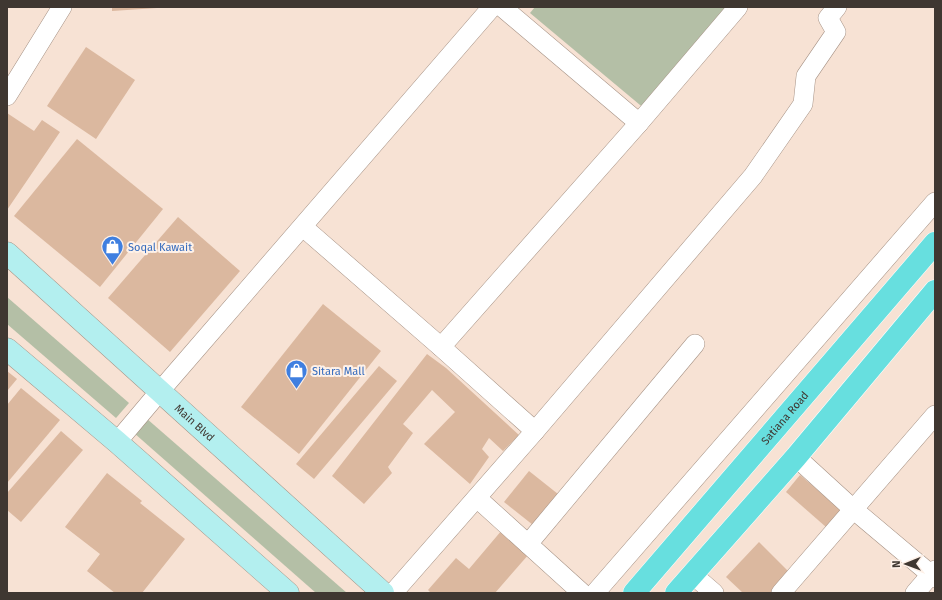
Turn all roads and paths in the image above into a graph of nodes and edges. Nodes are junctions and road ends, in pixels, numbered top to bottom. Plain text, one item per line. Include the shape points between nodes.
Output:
1 (62, 7) edge
2 (492, 7) edge
3 (502, 7) edge
4 (738, 7) edge
5 (837, 7) edge
6 (7, 96) edge
7 (639, 123) junction
8 (935, 202) edge
9 (303, 227) junction
10 (935, 243) edge
11 (7, 253) edge
12 (935, 291) edge
13 (695, 344) dead end
14 (441, 347) junction
15 (7, 349) edge
16 (160, 391) junction
17 (935, 415) edge
18 (536, 431) junction
19 (117, 442) junction
20 (796, 457) junction
21 (477, 498) junction
22 (853, 509) junction
23 (528, 544) junction
24 (692, 574) junction
25 (934, 574) edge
26 (288, 593) edge
27 (383, 593) edge
28 (393, 593) edge
29 (582, 593) edge
30 (595, 593) edge
31 (634, 593) edge
32 (676, 593) edge
33 (714, 593) edge
34 (781, 593) edge
35 (915, 593) edge

1 - 6 street
2 - 9 street
3 - 7 street
4 - 7 street
5 - 18 street via 828,18 836,32 806,76 803,104 753,176
7 - 14 street
8 - 30 street
9 - 14 street
9 - 16 street
10 - 31 main road, Satiana Road
11 - 16 main road, Main Blvd
12 - 20 main road
13 - 23 street
14 - 18 street
15 - 19 main road
16 - 19 street
16 - 27 main road, Main Blvd
17 - 22 street
18 - 21 street
19 - 26 main road
20 - 22 street
20 - 24 main road
21 - 23 street
21 - 28 street
22 - 25 street
22 - 34 street
23 - 29 street
24 - 32 main road
24 - 33 street
25 - 35 street

